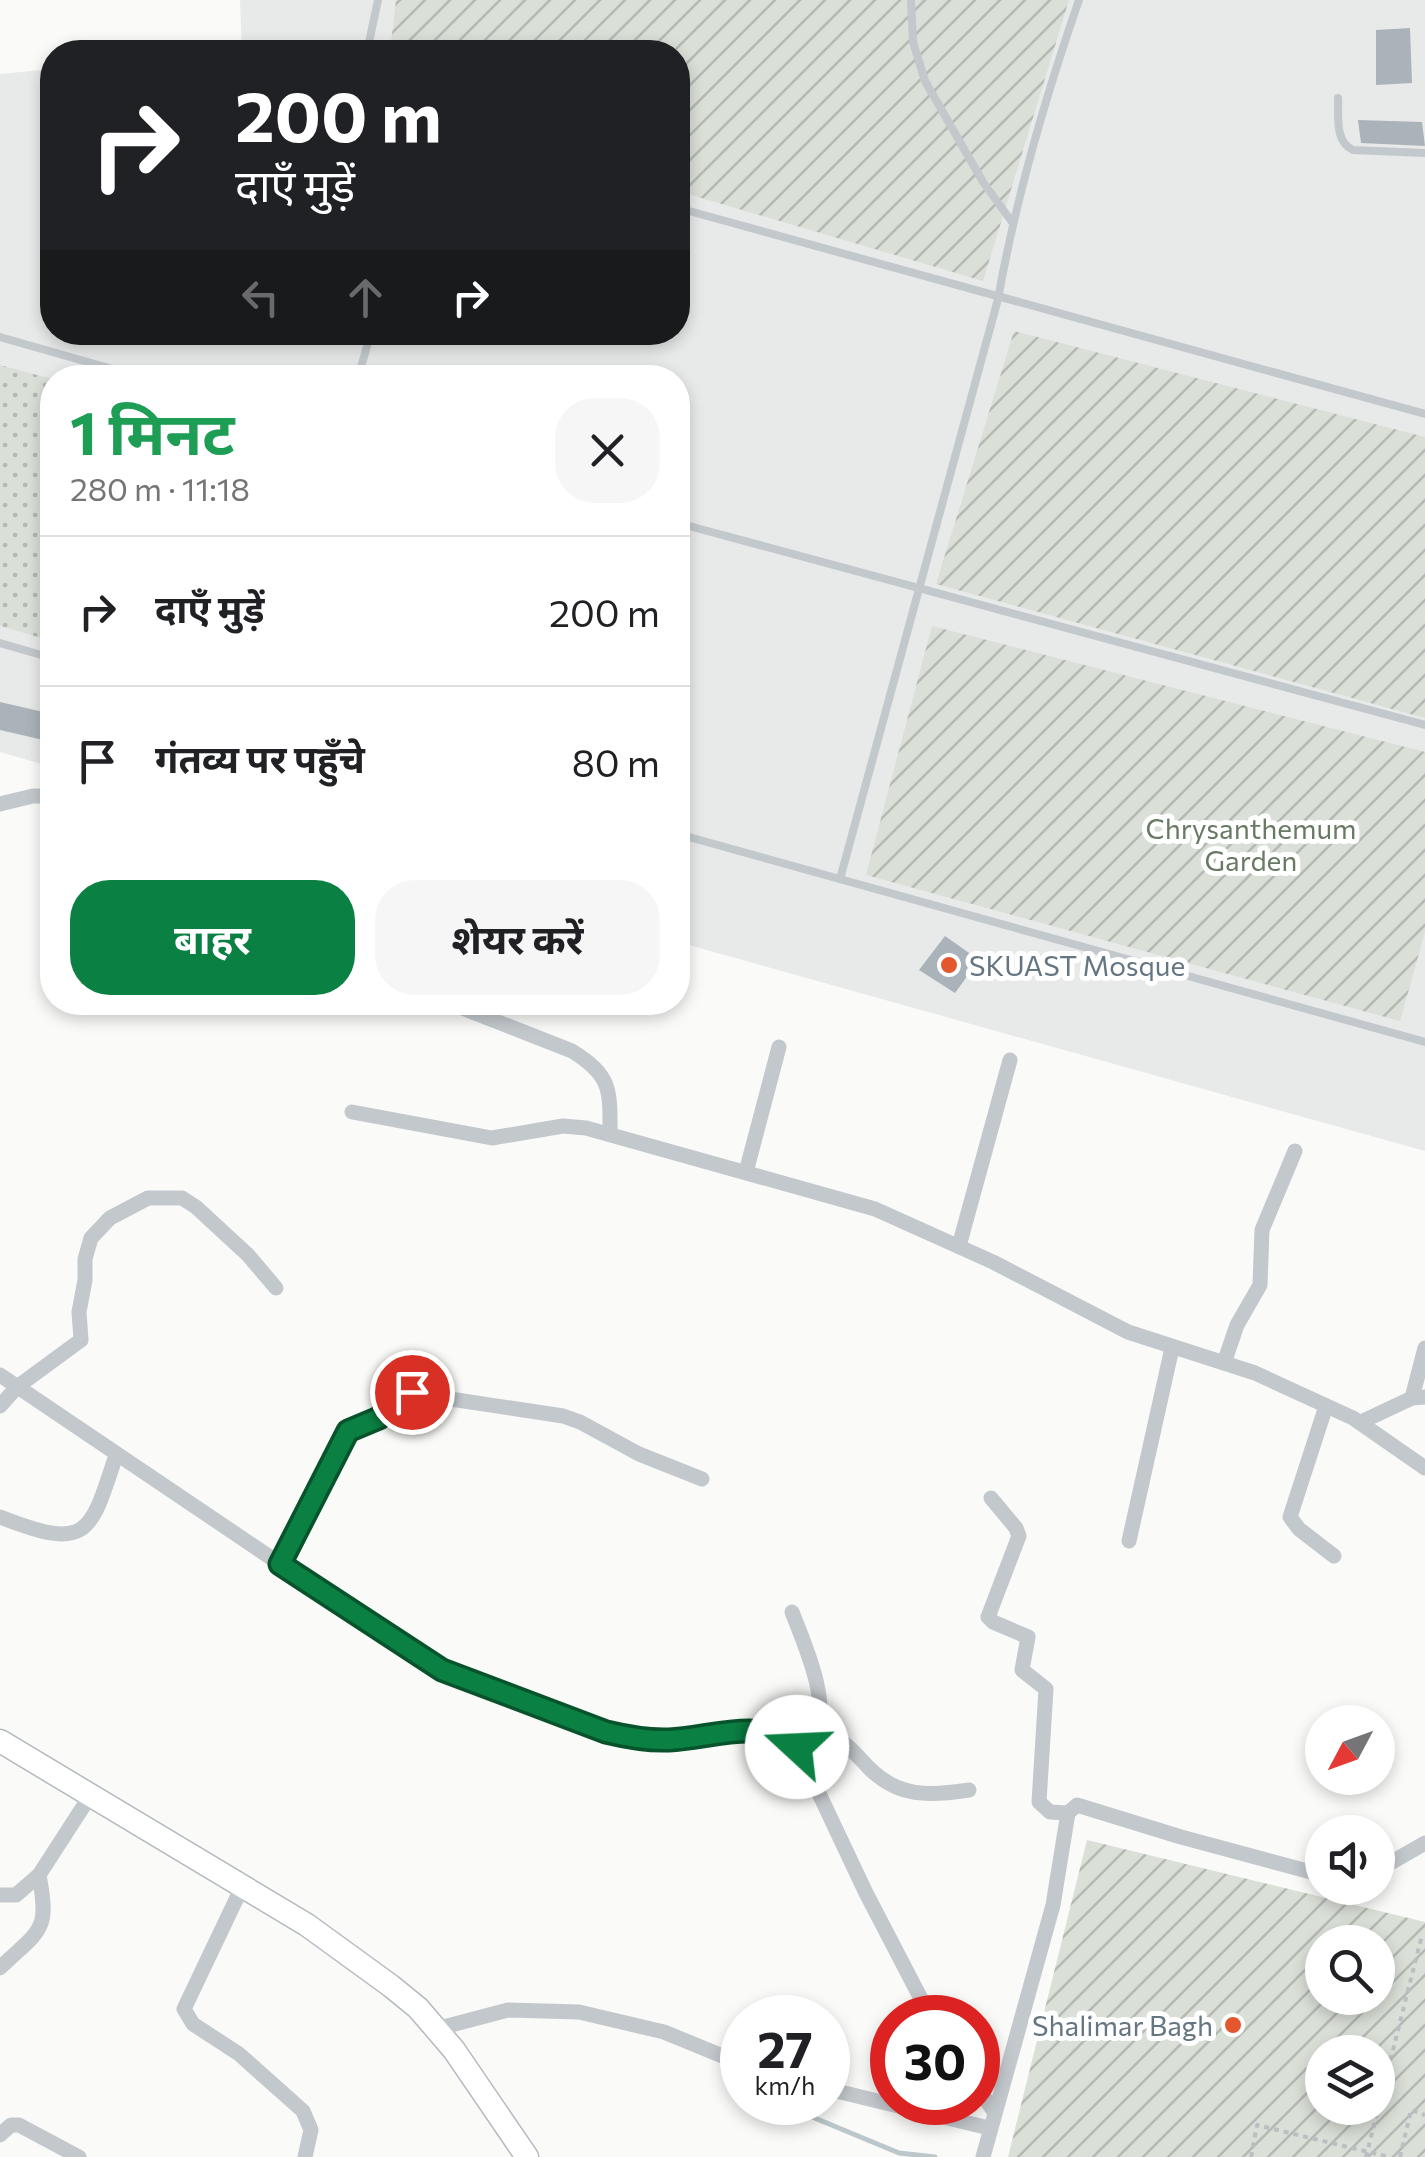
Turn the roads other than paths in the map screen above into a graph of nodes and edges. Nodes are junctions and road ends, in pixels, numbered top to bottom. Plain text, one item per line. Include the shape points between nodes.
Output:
1 (378, 0) edge
2 (911, 0) edge
3 (1079, 0) edge
4 (370, 40) edge
5 (1338, 98) dead end
6 (1425, 153) edge
7 (690, 211) edge
8 (1012, 222) junction
9 (998, 298) junction
10 (0, 337) edge
11 (98, 365) edge
12 (1425, 414) edge
13 (690, 526) edge
14 (919, 589) junction
15 (0, 644) edge
16 (40, 655) edge
17 (1425, 725) edge
18 (40, 796) edge
19 (0, 804) edge
20 (690, 837) edge
21 (840, 879) junction
22 (480, 1015) edge
23 (1425, 1041) edge
24 (779, 1047) dead end
25 (1010, 1060) dead end
26 (352, 1112) dead end
27 (610, 1134) junction
28 (1295, 1151) dead end
29 (746, 1172) junction
30 (959, 1246) junction
31 (276, 1288) dead end
32 (1172, 1348) junction
33 (1425, 1348) edge
34 (1224, 1363) junction
35 (0, 1375) edge
36 (17, 1387) junction
37 (1419, 1398) edge
38 (0, 1406) edge
39 (1326, 1406) junction
40 (1361, 1422) junction
41 (116, 1455) junction
42 (1425, 1468) edge
43 (702, 1479) dead end
44 (991, 1498) dead end
45 (0, 1517) edge
46 (1129, 1541) dead end
47 (1334, 1556) dead end
48 (280, 1564) junction
49 (792, 1612) dead end
50 (818, 1731) junction
51 (0, 1740) edge
52 (797, 1747) junction
53 (969, 1790) dead end
54 (92, 1793) junction
55 (1068, 1813) junction
56 (1425, 1842) edge
57 (1395, 1860) edge
58 (1305, 1869) edge
59 (39, 1875) junction
60 (243, 1885) junction
61 (0, 1895) edge
62 (0, 1968) edge
63 (919, 1995) edge
64 (436, 2029) junction
65 (720, 2055) edge
66 (1000, 2092) edge
67 (991, 2125) edge
68 (0, 2136) edge
69 (984, 2152) edge
70 (79, 2157) edge
71 (305, 2157) edge
72 (527, 2157) edge

1 - 4 lane
2 - 8 lane via 913,42 926,81
3 - 8 lane
5 - 6 lane via 1346,148
7 - 9 lane
8 - 9 lane
9 - 12 lane
9 - 14 lane
10 - 11 lane
13 - 14 lane
14 - 17 lane
14 - 21 lane
15 - 16 lane
18 - 19 street
20 - 21 lane
21 - 23 lane
22 - 27 street via 587,1061 610,1088
24 - 29 street
25 - 30 street
26 - 27 street via 492,1138 563,1126
27 - 29 street
28 - 34 street via 1262,1230 1260,1285
29 - 30 street via 874,1209
30 - 32 street
31 - 36 street via 196,1207 182,1198 148,1198 110,1218 91,1238 81,1340
32 - 34 street
32 - 46 street
33 - 37 street
34 - 39 street
35 - 36 street
36 - 38 street
36 - 41 street
37 - 40 street
39 - 40 street
39 - 47 street via 1290,1517
40 - 42 street
41 - 45 street via 100,1508 85,1527 44,1534
41 - 48 street
43 - 48 street via 562,1416 404,1392 379,1418 348,1431
44 - 55 street via 1018,1536 988,1616 1028,1636 1022,1670 1046,1695 1039,1802 1050,1812
48 - 52 street via 442,1670 606,1732 669,1740 758,1730
49 - 50 street via 812,1666
50 - 52 street
50 - 53 street via 840,1738 882,1780 908,1793
51 - 54 main road
52 - 63 street
54 - 59 street
54 - 60 main road
55 - 58 street via 1077,1804
55 - 66 street via 1053,1905
56 - 57 street
59 - 61 street via 16,1895
59 - 62 street via 42,1925
60 - 64 main road via 392,1986
60 - 71 street via 184,2008 193,2024 239,2054 303,2111 311,2130
64 - 65 street via 508,2010 579,2012 664,2032
64 - 72 main road
67 - 69 street
68 - 70 street via 19,2124

